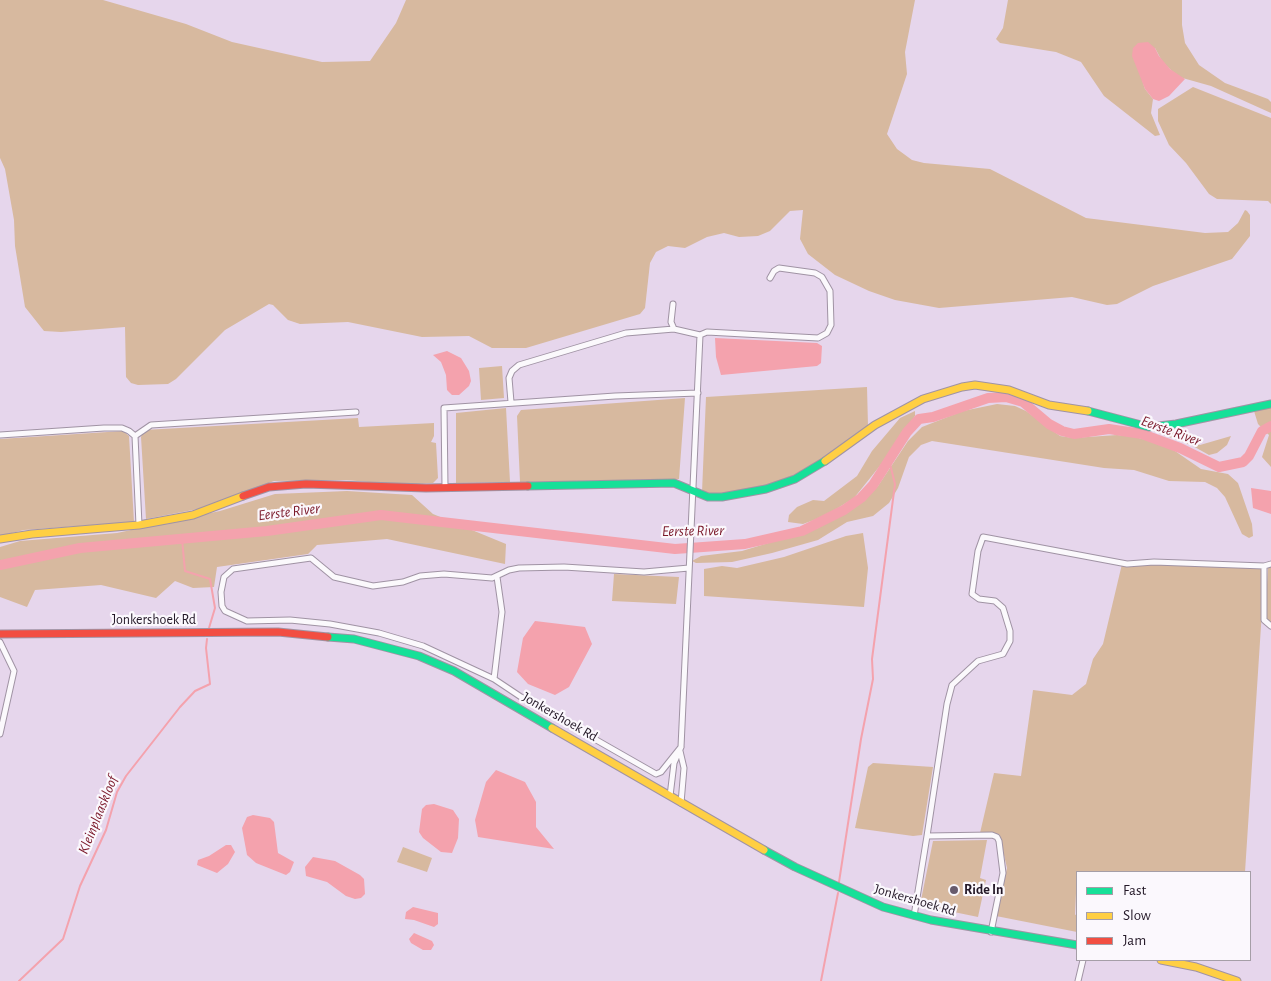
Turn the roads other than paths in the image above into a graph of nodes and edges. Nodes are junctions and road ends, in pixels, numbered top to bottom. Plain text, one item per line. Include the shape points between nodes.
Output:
1 (770, 278) dead end
2 (673, 304) dead end
3 (674, 329) junction
4 (700, 335) junction
5 (698, 393) junction
6 (511, 402) junction
7 (1271, 404) edge
8 (356, 412) dead end
9 (0, 434) edge
10 (135, 436) junction
11 (445, 487) junction
12 (693, 492) junction
13 (138, 525) junction
14 (0, 539) edge
15 (1271, 564) edge
16 (1264, 566) junction
17 (689, 568) junction
18 (497, 577) junction
19 (1271, 626) edge
20 (0, 634) edge
21 (0, 642) edge
22 (494, 679) junction
23 (0, 734) edge
24 (680, 749) junction
25 (670, 796) junction
26 (681, 803) junction
27 (927, 836) junction
28 (914, 916) junction
29 (991, 932) junction
30 (1076, 945) edge
31 (1082, 961) edge
32 (1165, 961) edge
33 (1078, 981) edge
34 (1236, 981) edge

1 - 4 street via 779,268 822,277 830,291 831,325 827,332 818,338 708,332
2 - 3 street
3 - 4 street
3 - 6 street via 626,333 519,366 509,378
4 - 5 street
5 - 6 street
5 - 12 street
6 - 11 street via 444,408
7 - 12 street via 1149,427 1104,414 1049,405 1009,390 962,386 923,399 875,425 829,459 786,483 718,498
8 - 10 street via 151,424
9 - 10 street via 117,428 126,429
10 - 13 street
11 - 12 street via 674,483
11 - 13 street via 277,486 194,515
12 - 17 street
13 - 14 street
15 - 16 street
16 - 19 street via 1264,620
16 - 27 street via 1127,564 981,538 972,594 978,599 994,601 1003,608 1010,641 1003,654 978,661 952,686
17 - 18 street via 644,572 519,568
17 - 24 street
18 - 22 street via 502,612
18 - 22 street via 444,574 373,586 334,576 311,558 233,569 224,577 221,592 225,611 246,621 312,622 371,631 423,646
20 - 25 street, Jonkershoek Rd via 278,632 354,639 384,646 454,671
21 - 23 street via 14,671
22 - 24 street via 656,774
24 - 25 street via 674,763
24 - 26 street via 684,768
25 - 26 street, Jonkershoek Rd
26 - 28 street, Jonkershoek Rd via 795,867 883,907
27 - 28 street
27 - 29 street via 969,834 997,837 1003,873
28 - 29 street, Jonkershoek Rd
29 - 30 street, Jonkershoek Rd
31 - 33 street
32 - 34 street via 1196,967

